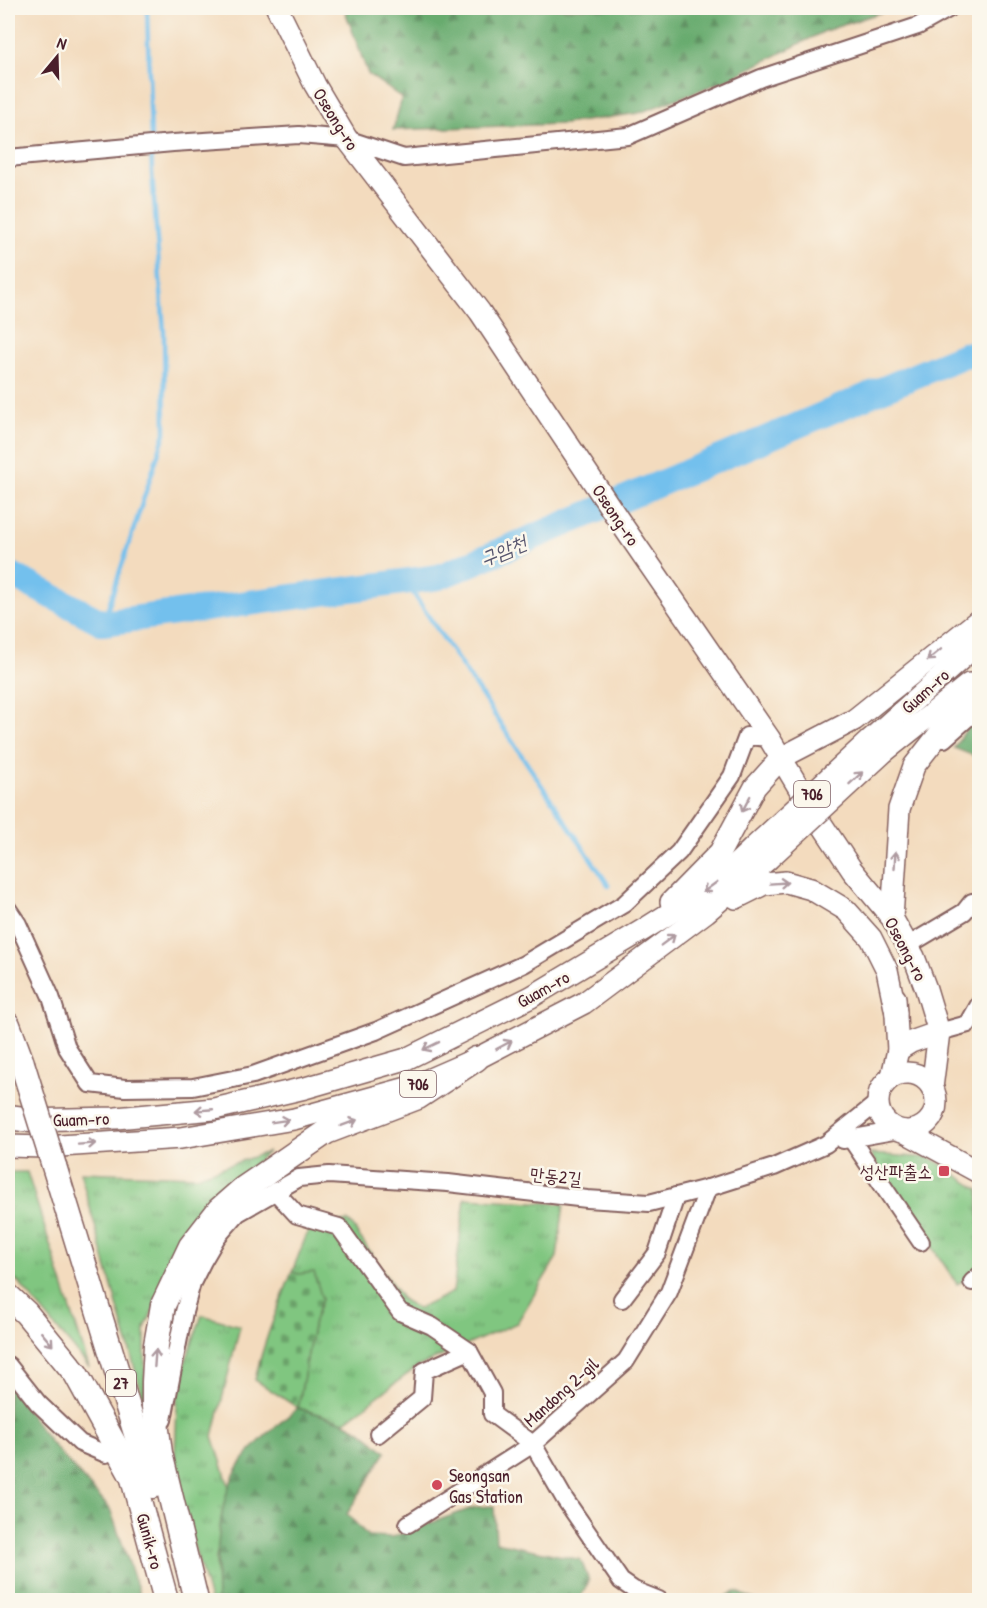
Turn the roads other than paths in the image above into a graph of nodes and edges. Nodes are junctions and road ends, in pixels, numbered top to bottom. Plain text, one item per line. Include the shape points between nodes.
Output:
1 (277, 8) edge
2 (950, 8) edge
3 (347, 139) junction
4 (8, 159) edge
5 (980, 619) edge
6 (980, 642) edge
7 (980, 675) edge
8 (980, 682) edge
9 (980, 707) edge
10 (769, 738) junction
11 (878, 745) junction
12 (781, 758) junction
13 (914, 766) junction
14 (760, 854) junction
15 (852, 870) junction
16 (972, 902) dead end
17 (8, 909) edge
18 (706, 912) junction
19 (892, 918) junction
20 (643, 930) junction
21 (907, 946) junction
22 (980, 1003) edge
23 (896, 1012) junction
24 (8, 1025) edge
25 (974, 1028) edge
26 (939, 1032) junction
27 (898, 1050) junction
28 (476, 1059) junction
29 (15, 1066) edge
30 (892, 1076) junction
31 (933, 1088) junction
32 (877, 1103) junction
33 (934, 1114) junction
34 (8, 1119) edge
35 (32, 1120) joint
36 (901, 1131) junction
37 (851, 1139) junction
38 (826, 1144) junction
39 (8, 1146) edge
40 (957, 1161) junction
41 (47, 1167) junction
42 (980, 1173) edge
43 (708, 1188) junction
44 (275, 1191) junction
45 (676, 1196) junction
46 (921, 1242) dead end
47 (8, 1296) edge
48 (622, 1299) dead end
49 (469, 1351) junction
50 (8, 1365) edge
51 (378, 1434) dead end
52 (166, 1441) dead end
53 (533, 1444) junction
54 (106, 1454) dead end
55 (134, 1481) junction
56 (408, 1524) dead end
57 (631, 1595) edge
58 (166, 1600) edge
59 (184, 1600) edge
60 (196, 1600) edge
61 (658, 1600) edge

1 - 3 main road, Oseong-ro
2 - 3 street via 918,26 761,78 628,136 404,158
3 - 4 street via 299,135 173,142
3 - 10 main road, Oseong-ro via 480,312
5 -> 12 main road via 854,720
6 - 11 main road, Guam-ro / 706
7 - 11 main road, Guam-ro / 706
8 - 13 main road
9 - 13 street
10 - 12 main road, Oseong-ro
10 - 17 street via 747,736 732,776 680,852 624,904 524,964 376,1031 253,1075 193,1087 124,1088 90,1084 67,1048 51,997
11 - 14 main road, Guam-ro / 706, bridge
12 - 15 main road, Oseong-ro
12 -> 20 main road via 755,787 720,852
19 -> 13 main road via 899,809
14 - 18 main road, Guam-ro / 706
14 -> 20 main road, Guam-ro / 706
15 - 19 main road, Oseong-ro
15 - 23 main road via 887,935
16 - 21 street via 964,912
18 -> 23 main road via 764,884 786,882 825,896 846,910 871,938 887,970
28 -> 18 main road, Guam-ro / 706 via 584,1003
19 - 21 main road, Oseong-ro
20 -> 35 main road, Guam-ro / 706 via 531,997 406,1059 214,1109 116,1118
21 - 26 main road, Oseong-ro
22 - 25 street
23 - 27 main road
24 - 29 highway
25 - 26 street
26 - 27 main road
26 - 31 main road
27 - 30 main road
39 -> 28 main road, Guam-ro / 706 via 181,1138 294,1119 414,1086
60 -> 28 highway via 160,1453 154,1407 156,1346 164,1305 191,1246 219,1210 243,1189 326,1132 418,1097
29 - 41 highway
30 - 31 main road via 910,1072 927,1080
30 - 32 main road via 878,1092
31 - 33 main road
32 - 36 main road via 880,1115
32 - 38 street
33 - 36 main road via 921,1128
33 - 40 main road
34 - 35 highway
36 - 37 street
36 - 40 main road
37 - 38 street
37 - 46 street
38 - 43 street, 만동2길 via 774,1167
40 - 42 main road
41 - 55 highway
41 - 59 highway, 27 via 136,1432
43 - 45 street, 만동2길
43 - 53 street, Mandong 2-gil via 669,1292 626,1361
44 - 45 street, 만동2길 via 299,1178 329,1175 649,1203
44 - 49 street via 297,1215 339,1227 400,1312 432,1326
44 - 52 street, 만동2길 via 238,1213 217,1237 192,1283 163,1416
45 - 48 street via 657,1253
47 -> 55 highway, 27 via 76,1374
49 - 51 street via 424,1371 422,1398
49 - 53 street via 492,1394 492,1414
50 - 54 street via 38,1403 80,1443
53 - 56 street
53 - 57 street, Mandong 2-gil via 564,1498
55 - 58 highway, Gunik-ro / 27
57 - 61 street, Mandong 2-gil

